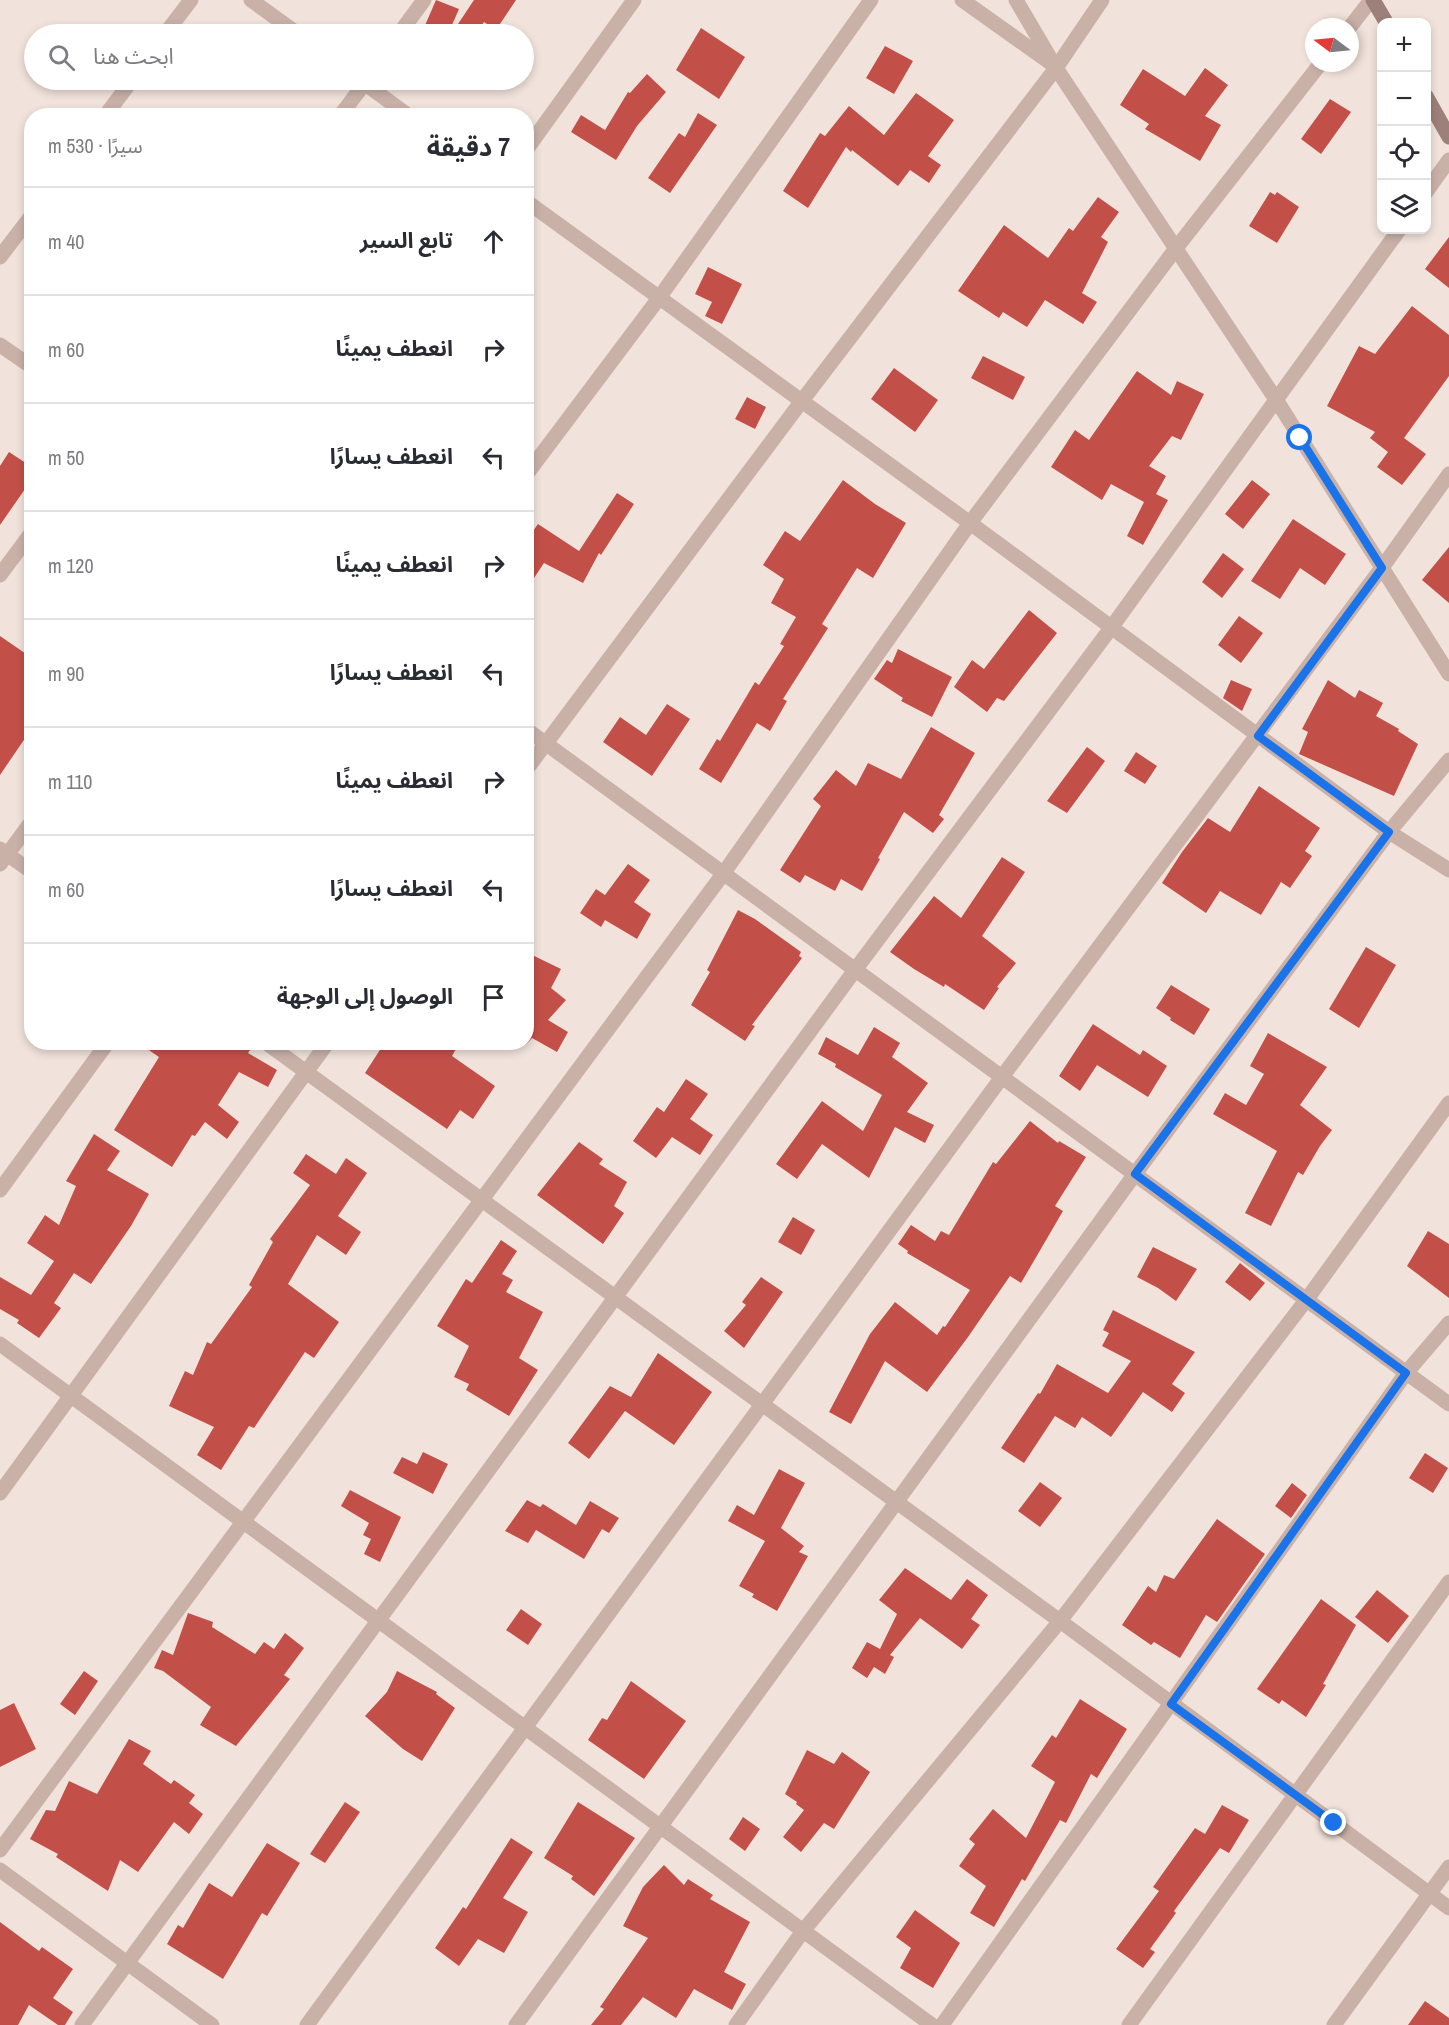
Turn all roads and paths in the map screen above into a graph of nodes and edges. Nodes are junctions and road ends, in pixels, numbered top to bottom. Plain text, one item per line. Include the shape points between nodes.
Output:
1 (191, 0) edge
2 (251, 0) edge
3 (424, 0) edge
4 (634, 0) edge
5 (871, 0) edge
6 (962, 0) edge
7 (1016, 0) edge
8 (1102, 0) edge
9 (1372, 0) edge
10 (1357, 18) edge
11 (1383, 18) edge
12 (173, 24) edge
13 (284, 24) edge
14 (406, 24) edge
15 (1056, 68) junction
16 (1314, 72) edge
17 (124, 90) edge
18 (358, 90) edge
19 (376, 90) edge
20 (1431, 105) edge
21 (111, 108) edge
22 (345, 108) edge
23 (399, 108) edge
24 (1449, 137) edge
25 (534, 139) edge
26 (1449, 160) edge
27 (1431, 185) edge
28 (534, 207) edge
29 (24, 226) edge
30 (1397, 234) edge
31 (1177, 248) junction
32 (0, 257) edge
33 (659, 298) junction
34 (0, 345) edge
35 (24, 362) edge
36 (1277, 401) junction
37 (801, 402) junction
38 (534, 464) edge
39 (1449, 474) edge
40 (970, 523) junction
41 (24, 543) edge
42 (1382, 568) junction
43 (0, 575) edge
44 (1111, 628) junction
45 (1449, 674) edge
46 (534, 735) edge
47 (1258, 736) junction
48 (546, 744) junction
49 (534, 760) edge
50 (1449, 760) edge
51 (24, 830) edge
52 (1389, 832) junction
53 (2, 856) edge
54 (24, 868) edge
55 (1449, 870) edge
56 (723, 874) junction
57 (855, 970) junction
58 (102, 1050) edge
59 (276, 1050) edge
60 (322, 1050) edge
61 (306, 1072) junction
62 (1002, 1077) junction
63 (1449, 1103) edge
64 (1135, 1174) junction
65 (0, 1190) edge
66 (481, 1200) junction
67 (615, 1298) junction
68 (1307, 1299) junction
69 (1449, 1323) edge
70 (0, 1344) edge
71 (1406, 1373) junction
72 (71, 1395) junction
73 (1449, 1404) edge
74 (761, 1405) junction
75 (0, 1493) edge
76 (896, 1503) junction
77 (243, 1522) junction
78 (1449, 1582) edge
79 (378, 1620) junction
80 (1060, 1621) junction
81 (1171, 1704) junction
82 (525, 1727) junction
83 (1295, 1795) junction
84 (660, 1827) junction
85 (0, 1850) edge
86 (1449, 1867) edge
87 (0, 1870) edge
88 (1430, 1893) junction
89 (1449, 1908) edge
90 (803, 1931) junction
91 (128, 1963) junction
92 (82, 2025) edge
93 (212, 2025) edge
94 (307, 2025) edge
95 (516, 2025) edge
96 (736, 2025) edge
97 (932, 2025) edge
98 (942, 2025) edge
99 (1129, 2025) edge
100 (1334, 2025) edge

1 - 12 street
2 - 13 street
3 - 14 street
4 - 25 street
5 - 33 street
6 - 15 street
7 - 15 street
8 - 15 street
9 - 10 street
9 - 11 street
15 - 31 street
15 - 37 street
16 - 31 street
17 - 21 street
18 - 22 street
19 - 23 street
20 - 24 street
26 - 27 street
28 - 33 street
29 - 32 street
30 - 36 street
31 - 36 street
31 - 40 street
33 - 37 street
33 - 38 street
34 - 35 street
36 - 42 street
36 - 44 street
37 - 40 street
37 - 48 street
39 - 42 street
40 - 44 street
40 - 56 street
41 - 43 street
42 - 45 street
42 - 47 street
44 - 47 street
44 - 57 street
46 - 48 street
47 - 52 street
47 - 62 street
48 - 49 street
48 - 56 street
50 - 52 street
51 - 53 street
52 - 55 street
52 - 64 street
53 - 54 street
56 - 57 street
56 - 66 street
57 - 62 street
57 - 67 street
58 - 65 street
59 - 61 street
60 - 61 street
61 - 66 street
61 - 72 street
62 - 64 street
62 - 74 street
63 - 68 street
64 - 68 street
64 - 76 street
66 - 67 street
66 - 77 street
67 - 74 street
67 - 79 street
68 - 71 street
68 - 80 street
69 - 71 street
70 - 72 street
71 - 73 street
71 - 81 street
72 - 75 street
72 - 77 street
74 - 76 street
74 - 82 street
76 - 80 street
76 - 84 street
77 - 79 street
77 - 85 street
78 - 83 street
79 - 82 street
79 - 91 street
80 - 81 street
80 - 90 street
81 - 83 street
81 - 98 street
82 - 84 street
82 - 94 street
83 - 88 street
83 - 99 street
84 - 90 street
84 - 95 street
86 - 88 street
87 - 91 street
88 - 89 street
88 - 100 street
90 - 96 street
90 - 97 street
91 - 92 street
91 - 93 street

